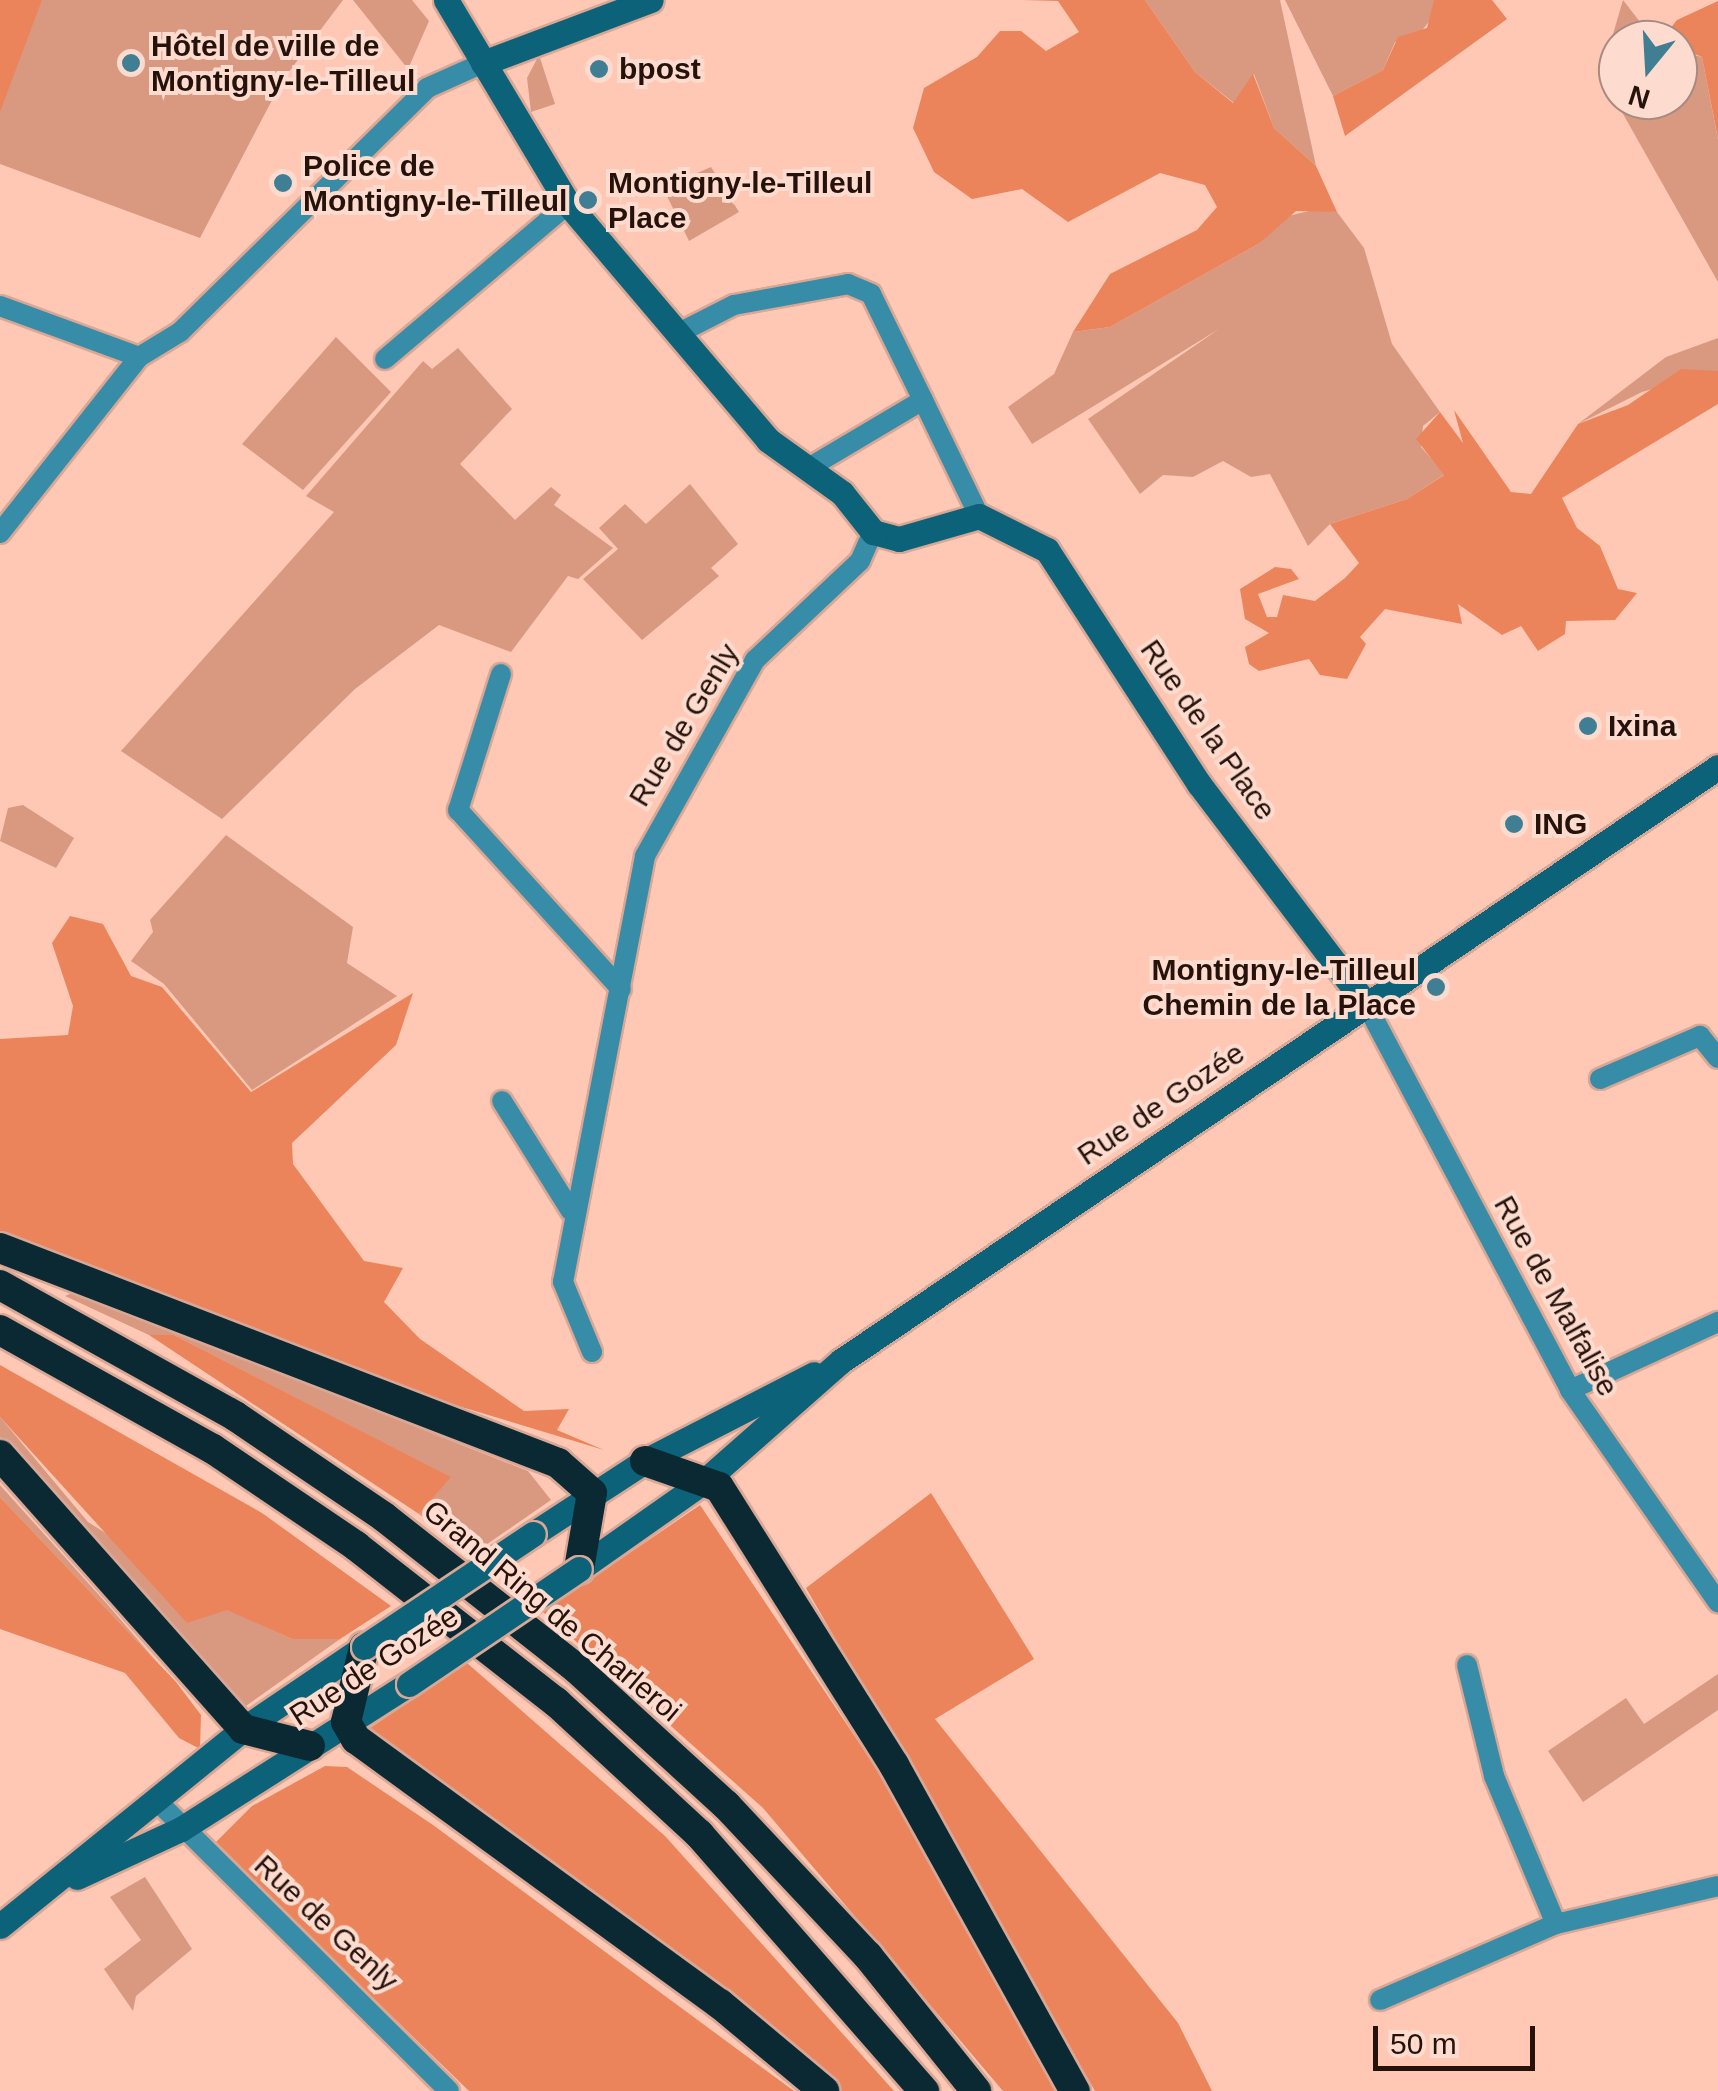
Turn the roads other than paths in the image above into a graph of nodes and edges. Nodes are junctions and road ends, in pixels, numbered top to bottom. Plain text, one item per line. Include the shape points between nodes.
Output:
1 (446, 0) edge
2 (651, 0) edge
3 (483, 63) junction
4 (568, 204) junction
5 (0, 306) edge
6 (677, 334) junction
7 (139, 358) junction
8 (385, 359) dead end
9 (923, 400) junction
10 (810, 467) junction
11 (979, 516) junction
12 (873, 532) junction
13 (0, 533) edge
14 (501, 674) dead end
15 (1718, 766) edge
16 (621, 989) junction
17 (1366, 1004) junction
18 (1718, 1058) edge
19 (1600, 1079) dead end
20 (502, 1101) dead end
21 (571, 1211) junction
22 (0, 1248) edge
23 (0, 1285) edge
24 (1718, 1322) edge
25 (0, 1330) edge
26 (592, 1352) dead end
27 (841, 1361) junction
28 (1570, 1390) junction
29 (0, 1455) edge
30 (644, 1461) junction
31 (707, 1479) junction
32 (592, 1493) junction
33 (579, 1569) junction
34 (1718, 1602) edge
35 (364, 1647) junction
36 (1467, 1665) dead end
37 (346, 1722) junction
38 (243, 1729) junction
39 (310, 1746) junction
40 (158, 1802) junction
41 (181, 1829) junction
42 (64, 1882) junction
43 (1718, 1886) edge
44 (1556, 1924) junction
45 (0, 1926) edge
46 (1380, 2000) dead end
47 (450, 2091) edge
48 (824, 2091) edge
49 (924, 2091) edge
50 (976, 2091) edge
51 (1074, 2091) edge

1 - 3 main road
2 - 3 main road
3 - 4 main road
3 - 7 street via 427,88 180,332
4 - 6 main road
4 - 8 street
5 - 7 street
6 - 9 street via 734,304 861,286
6 - 10 main road via 768,440
7 - 13 street
9 - 10 street
9 - 11 street
10 - 12 main road
11 - 12 main road via 898,539
11 - 17 main road, Rue de la Place via 1046,550 1200,784
12 - 16 street, Rue de Genly via 860,562 756,660 659,823
14 - 16 street via 458,810
15 - 17 main road, Rue de Gozée
16 - 21 street, Rue de Genly
17 - 27 main road, Rue de Gozée
17 - 28 street, Rue de Malfalise
18 - 19 street via 1700,1036
20 - 21 street
21 - 26 street, Rue de Genly via 563,1282
22 - 32 highway via 558,1464
23 - 50 highway, Grand Ring de Charleroi via 235,1416 384,1518 578,1669 765,1846
24 - 28 street
25 - 49 highway via 229,1460 556,1702 699,1834
27 - 30 main road, Rue de Gozée
27 - 31 main road, Rue de Gozée
28 - 34 street, Rue de Malfalise
29 - 38 highway
30 - 31 highway
30 - 32 main road, Rue de Gozée
31 - 33 main road, Rue de Gozée
31 - 51 highway via 884,1748
32 - 33 highway
32 - 35 main road, Rue de Gozée, bridge
33 - 37 main road, Rue de Gozée, bridge
35 - 37 highway
35 - 38 main road, Rue de Gozée
36 - 44 street via 1494,1776
37 - 39 main road, Rue de Gozée
37 - 48 highway via 371,1751 720,2004
38 - 39 highway
38 - 40 main road, Rue de Gozée
39 - 41 main road, Rue de Gozée
40 - 41 street, Rue de Genly
40 - 42 main road, Rue de Gozée
41 - 42 main road, Rue de Gozée
41 - 47 street, Rue de Genly
42 - 45 main road, Rue de Gozée
43 - 44 street
44 - 46 street

